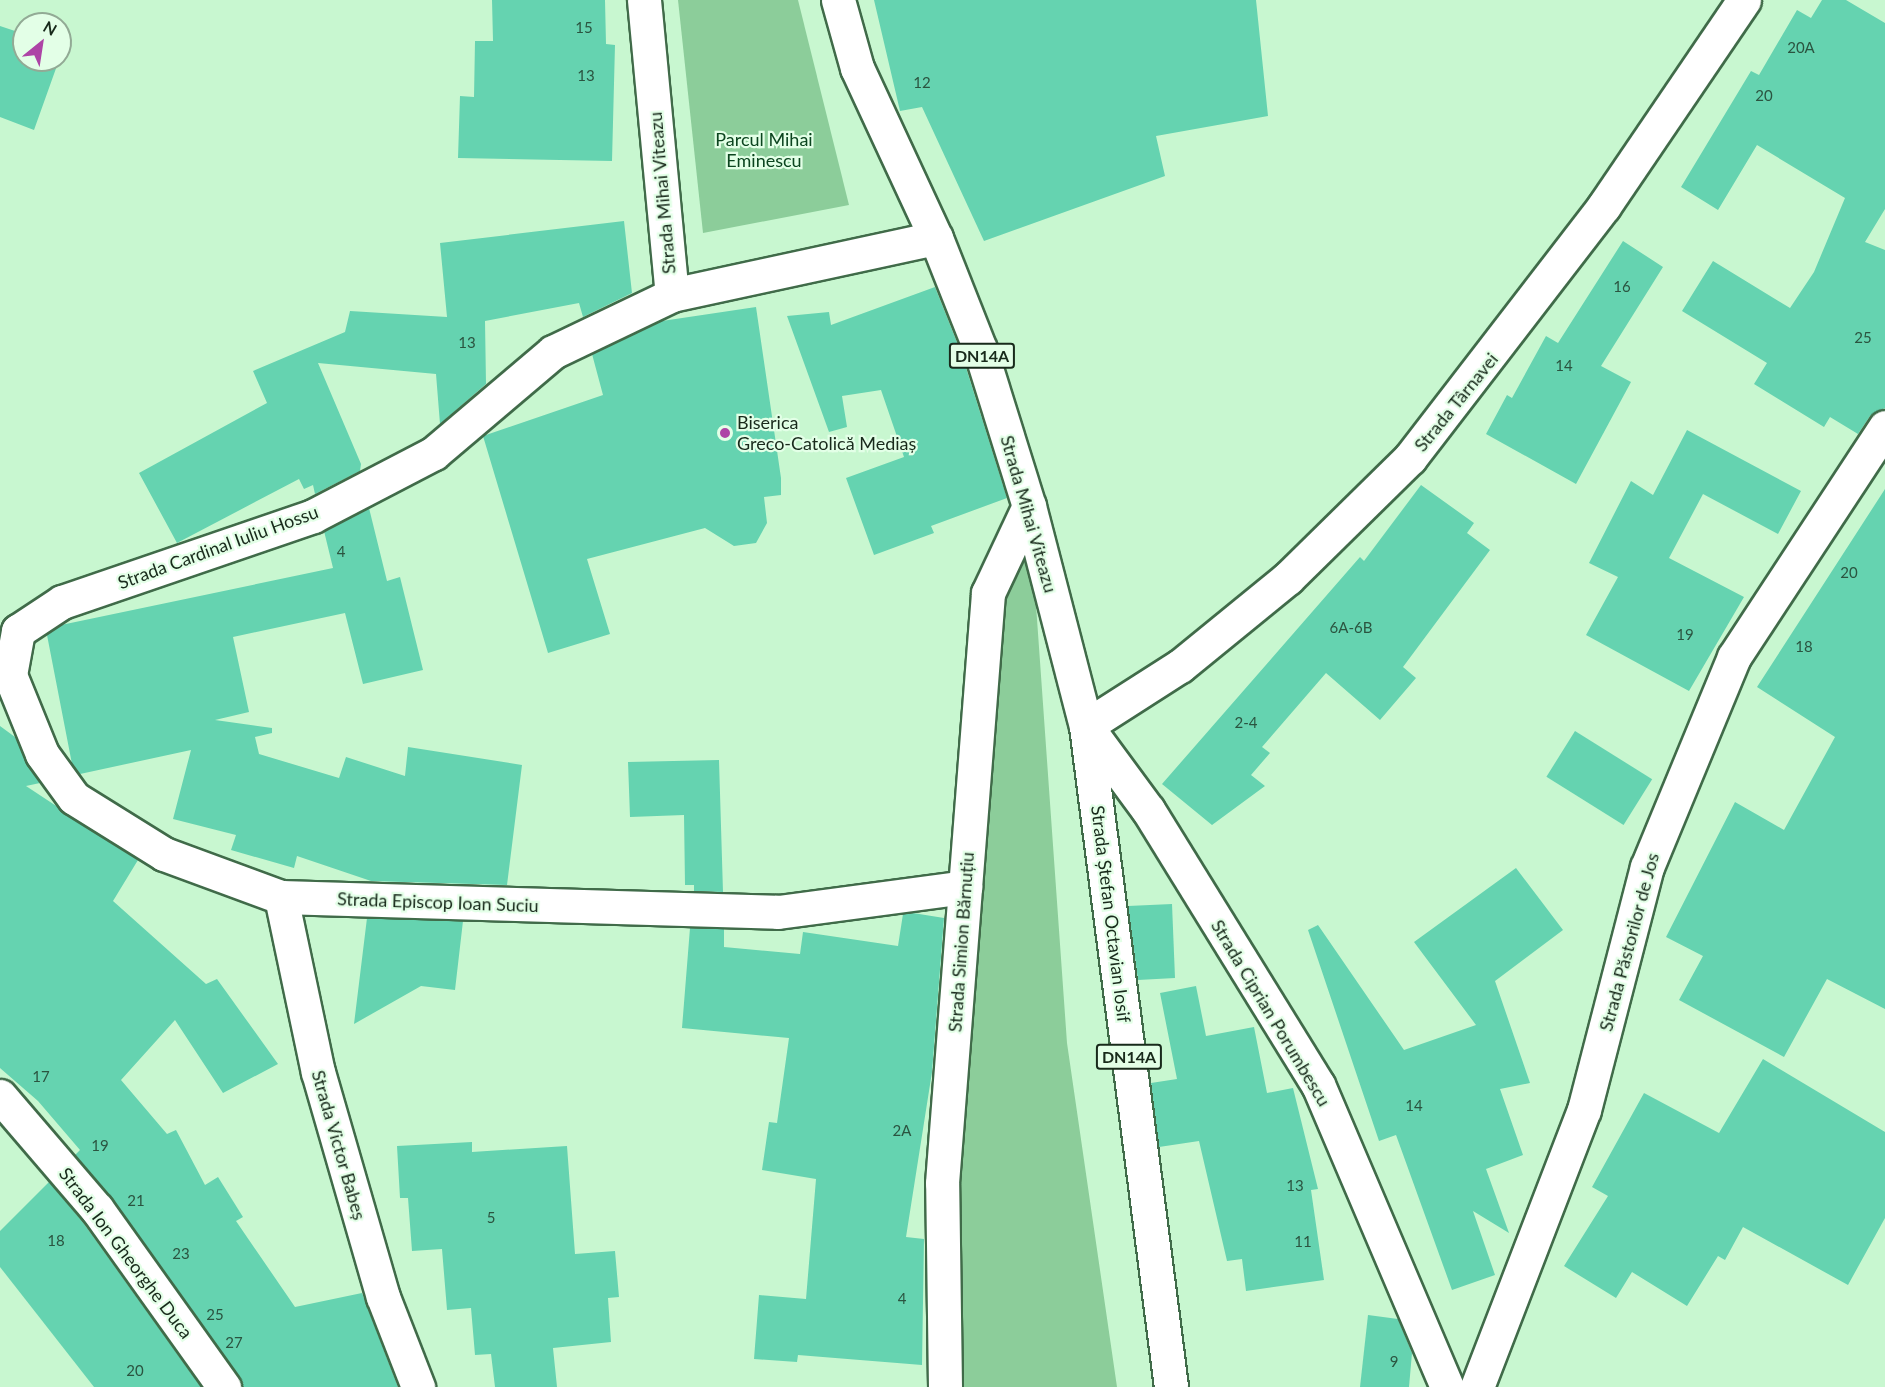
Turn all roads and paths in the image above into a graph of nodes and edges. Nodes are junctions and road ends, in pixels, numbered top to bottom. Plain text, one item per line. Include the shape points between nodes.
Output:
1 (644, 0) edge
2 (838, 0) edge
3 (1744, 0) edge
4 (936, 238) junction
5 (672, 295) junction
6 (1885, 427) edge
7 (1029, 506) junction
8 (5, 674) edge
9 (1086, 726) junction
10 (965, 887) junction
11 (281, 897) junction
12 (0, 1096) edge
13 (224, 1387) edge
14 (418, 1387) edge
15 (945, 1387) edge
16 (1171, 1387) edge
17 (1447, 1387) edge
18 (1477, 1387) edge

1 - 5 street, Strada Mihai Viteazu
2 - 4 street, Strada Mihai Viteazu / DN14A via 857,68
3 - 9 street, Strada Târnavei via 1604,206 1410,458 1279,585 1180,666
4 - 5 street, Strada Mihai Viteazu
4 - 7 street, Strada Mihai Viteazu / DN14A via 980,349
5 - 8 street, Strada Cardinal Iuliu Hossu via 553,351 434,453 313,516 62,602 18,631
6 - 18 street, Strada Păstorilor de Jos via 1734,657 1647,867 1584,1110
7 - 9 street, Strada Mihai Viteazu / DN14A
7 - 10 street, Strada Simion Bărnuțiu via 988,593
8 - 11 street, Strada Episcop Ioan Suciu via 42,754 74,798 164,854
9 - 16 street, Strada Ștefan Octavian Iosif / DN14A
9 - 17 street, Strada Ciprian Porumbescu via 1148,810 1318,1085
10 - 11 street, Strada Episcop Ioan Suciu via 778,912
10 - 15 street, Strada Simion Bărnuțiu via 942,1183
11 - 14 street, Strada Victor Babeș via 318,1072 383,1297
12 - 13 street, Strada Ion Gheorghe Duca via 97,1209

